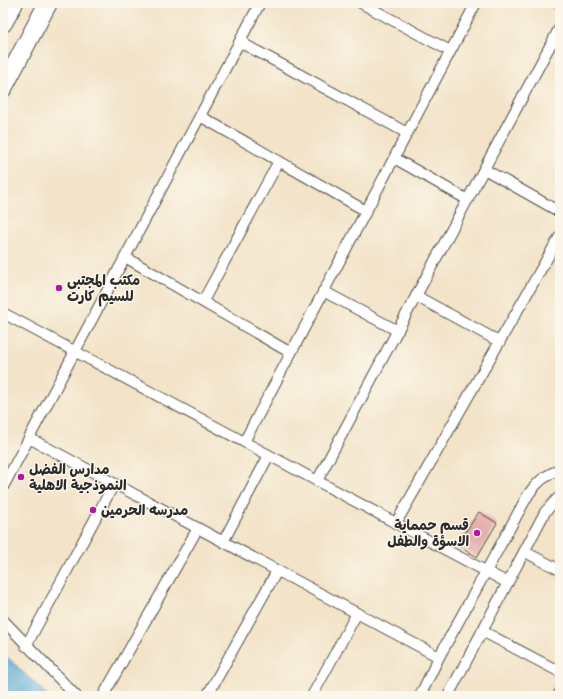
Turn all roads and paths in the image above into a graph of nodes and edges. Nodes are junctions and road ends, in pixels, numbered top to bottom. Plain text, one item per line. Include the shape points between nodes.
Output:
1 (14, 3) edge
2 (48, 3) edge
3 (260, 3) edge
4 (361, 3) edge
5 (476, 3) edge
6 (3, 23) edge
7 (560, 27) edge
8 (240, 42) junction
9 (450, 52) junction
10 (3, 88) edge
11 (200, 116) junction
12 (407, 133) junction
13 (394, 158) junction
14 (278, 161) junction
15 (484, 169) junction
16 (468, 200) junction
17 (366, 211) junction
18 (560, 211) edge
19 (560, 236) edge
20 (125, 257) junction
21 (323, 291) junction
22 (416, 296) junction
23 (203, 301) junction
24 (3, 313) edge
25 (398, 331) junction
26 (500, 342) junction
27 (75, 352) junction
28 (291, 353) junction
29 (29, 438) junction
30 (244, 442) junction
31 (269, 456) junction
32 (560, 470) edge
33 (317, 481) junction
34 (114, 484) junction
35 (3, 487) edge
36 (560, 496) edge
37 (396, 524) junction
38 (198, 528) junction
39 (223, 542) junction
40 (525, 552) junction
41 (560, 570) edge
42 (277, 571) junction
43 (486, 572) junction
44 (508, 583) junction
45 (357, 613) junction
46 (3, 620) edge
47 (482, 631) junction
48 (26, 646) junction
49 (439, 657) junction
50 (560, 672) edge
51 (560, 692) edge
52 (76, 696) edge
53 (103, 696) edge
54 (208, 696) edge
55 (312, 696) edge
56 (420, 696) edge
57 (448, 696) edge
58 (558, 696) edge

1 - 6 highway
2 - 10 highway
3 - 8 street
4 - 9 street
5 - 9 street
7 - 15 street
8 - 11 street
8 - 12 street
9 - 12 street
11 - 14 street
11 - 20 street
12 - 13 street
13 - 16 street
13 - 17 street
14 - 17 street
14 - 23 street
15 - 16 street
15 - 18 street
16 - 22 street
17 - 21 street
19 - 26 street
20 - 23 street
20 - 27 street
21 - 25 street
21 - 28 street
22 - 25 street
22 - 26 street
23 - 28 street
24 - 27 street
25 - 33 street
26 - 37 street
27 - 29 street
27 - 30 street
28 - 30 street
29 - 34 street
29 - 35 street
30 - 31 street
31 - 33 street
31 - 39 street
32 - 43 street via 540,480 530,491
33 - 37 street
34 - 38 street
34 - 48 street
36 - 40 street via 545,512
37 - 43 street
38 - 39 street
38 - 53 street
39 - 42 street
40 - 41 street
40 - 44 street
42 - 45 street
42 - 54 street
43 - 44 street
43 - 49 street
44 - 47 street
45 - 49 street
45 - 55 street
46 - 48 street
47 - 50 street
47 - 57 street
48 - 52 street
49 - 56 street
51 - 58 street

